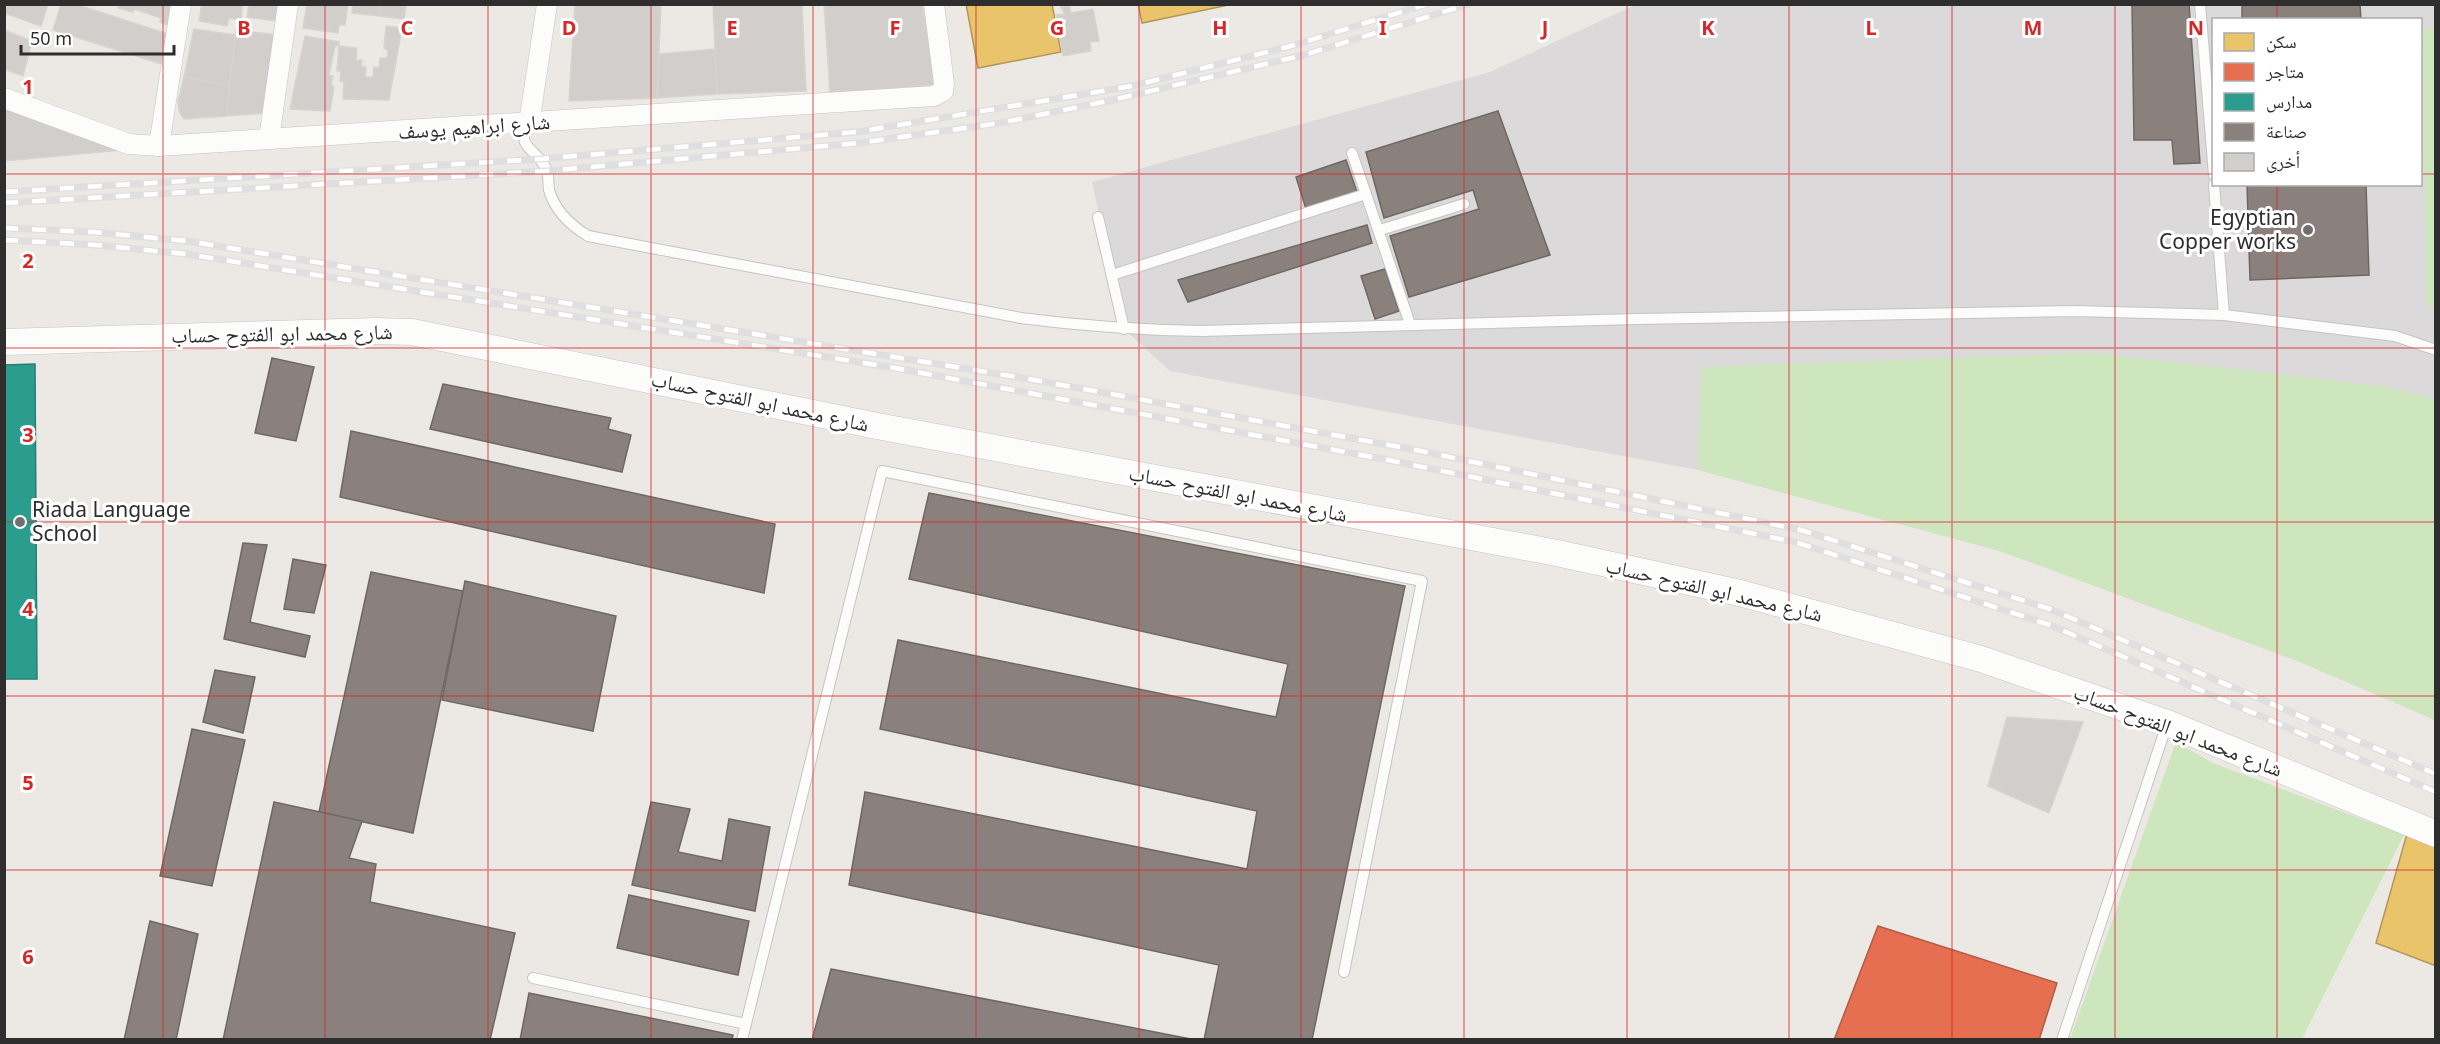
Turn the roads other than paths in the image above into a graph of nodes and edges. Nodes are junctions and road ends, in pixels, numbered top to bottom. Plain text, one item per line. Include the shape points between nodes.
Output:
1 (181, 4) edge
2 (288, 4) edge
3 (547, 4) edge
4 (934, 4) edge
5 (2200, 4) edge
6 (4, 98) edge
7 (529, 124) junction
8 (269, 139) junction
9 (159, 146) junction
10 (2212, 151) edge
11 (1352, 153) dead end
12 (2214, 186) edge
13 (1366, 194) junction
14 (1464, 204) dead end
15 (1098, 217) dead end
16 (1380, 230) junction
17 (1112, 275) junction
18 (2224, 315) junction
19 (1410, 324) junction
20 (1124, 329) junction
21 (4, 342) edge
22 (2436, 350) edge
23 (2167, 723) junction
24 (2436, 834) edge
25 (1344, 972) dead end
26 (533, 978) dead end
27 (746, 1024) junction
28 (742, 1040) edge
29 (2062, 1040) edge

1 - 9 street
2 - 8 street
3 - 7 street
4 - 7 street, شارع ابراهيم يوسف via 944,84 943,91 934,96
5 - 10 lane
6 - 9 street, شارع ابراهيم يوسف via 129,144
7 - 8 street, شارع ابراهيم يوسف
7 - 20 lane via 525,130 526,146 547,171 558,209 571,225 588,236 1021,318
8 - 9 street, شارع ابراهيم يوسف
11 - 13 lane
12 - 18 lane
13 - 16 lane
13 - 17 lane
14 - 16 lane
15 - 17 lane
16 - 19 lane
17 - 20 lane
18 - 19 lane via 1925,312
18 - 22 lane via 2395,336
19 - 20 lane via 1202,331
21 - 23 street, شارع محمد ابو الفتوح حساب via 412,332 877,426 1557,553 1740,592 1981,659
23 - 24 street, شارع محمد ابو الفتوح حساب
23 - 29 lane
25 - 27 lane via 1422,581 882,471
26 - 27 lane
27 - 28 lane

